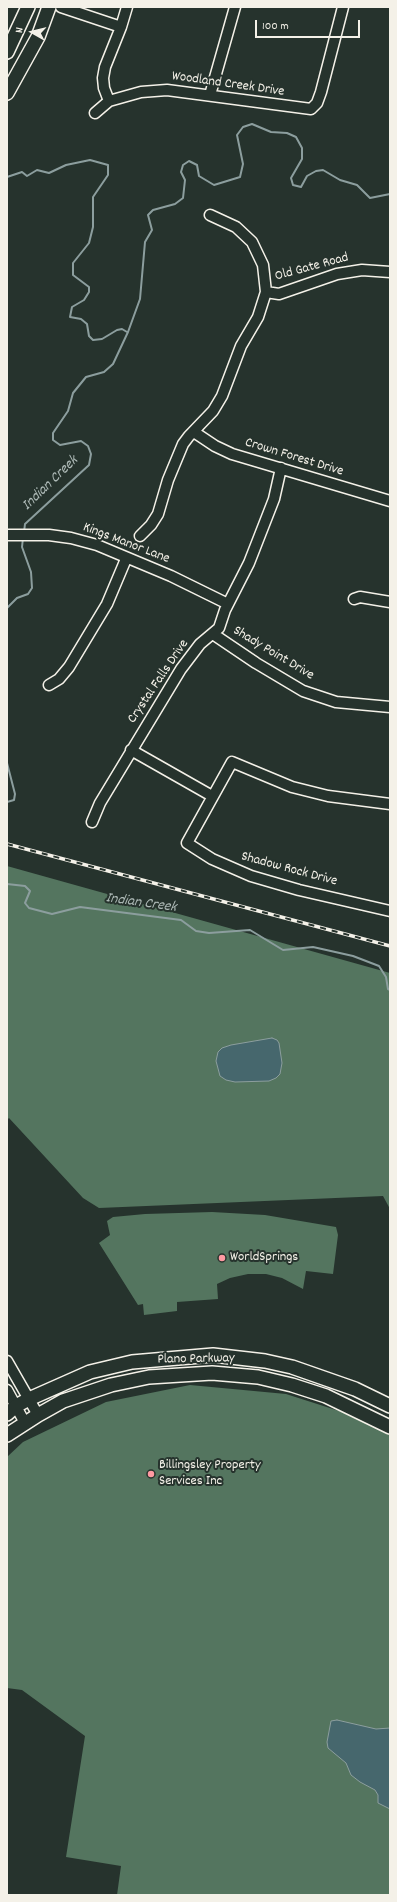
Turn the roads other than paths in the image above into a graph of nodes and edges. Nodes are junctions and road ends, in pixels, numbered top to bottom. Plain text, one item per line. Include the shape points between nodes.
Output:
1 (28, 7) edge
2 (49, 7) edge
3 (61, 7) edge
4 (127, 7) edge
5 (236, 7) edge
6 (343, 7) edge
7 (121, 27) junction
8 (7, 52) edge
9 (7, 93) edge
10 (210, 95) junction
11 (109, 101) junction
12 (95, 113) dead end
13 (210, 215) dead end
14 (390, 272) edge
15 (266, 292) junction
16 (194, 432) junction
17 (281, 468) junction
18 (390, 501) edge
19 (7, 535) edge
20 (140, 536) dead end
21 (126, 559) junction
22 (354, 599) dead end
23 (390, 602) edge
24 (228, 604) junction
25 (214, 634) junction
26 (49, 685) dead end
27 (390, 707) edge
28 (131, 750) junction
29 (212, 796) junction
30 (390, 804) edge
31 (92, 822) dead end
32 (390, 911) edge
33 (7, 1361) edge
34 (7, 1390) edge
35 (29, 1399) junction
36 (390, 1406) edge
37 (11, 1410) edge
38 (38, 1414) junction
39 (25, 1423) junction
40 (390, 1427) edge
41 (7, 1436) edge

1 - 8 main road
2 - 9 main road via 38,37
3 - 7 street
4 - 7 street
5 - 10 street
6 - 10 street, Woodland Creek Drive via 315,107 298,108
7 - 11 street via 103,78
10 - 11 street, Woodland Creek Drive via 167,90 141,92
11 - 12 street, Woodland Creek Drive
13 - 15 street via 236,228 252,242 263,265
14 - 15 street, Old Gate Road via 362,270 336,274 283,293
15 - 16 street via 258,317 240,346 222,396 214,411
16 - 17 street, Crown Forest Drive via 232,454
16 - 20 street via 177,458 158,514
17 - 18 street, Crown Forest Drive
17 - 24 street, Crystal Falls Drive via 274,499 250,563
19 - 21 street, Kings Manor Lane via 71,538 97,545
21 - 24 street, Kings Manor Lane via 171,576
21 - 26 street via 106,604 69,666 59,680
22 - 23 street via 360,596
24 - 25 street, Crystal Falls Drive
25 - 27 street, Shady Point Drive via 256,664 303,691 336,702
25 - 28 street, Crystal Falls Drive via 193,653
28 - 29 street
28 - 31 street, Crystal Falls Drive via 98,806
29 - 30 street via 232,762 266,778 299,789 328,796
29 - 32 street, Shadow Rock Drive via 187,843 212,859 251,876
33 - 35 street
34 - 37 street
35 - 36 main road, Plano Parkway via 90,1372 132,1362 213,1355 292,1367 355,1389
35 - 37 main road, Plano Parkway
35 - 38 street
37 - 39 street
38 - 39 main road, Plano Parkway
38 - 40 main road, Plano Parkway via 63,1401 111,1385 149,1377 212,1373 258,1377 292,1385 326,1396
39 - 41 main road, Plano Parkway

